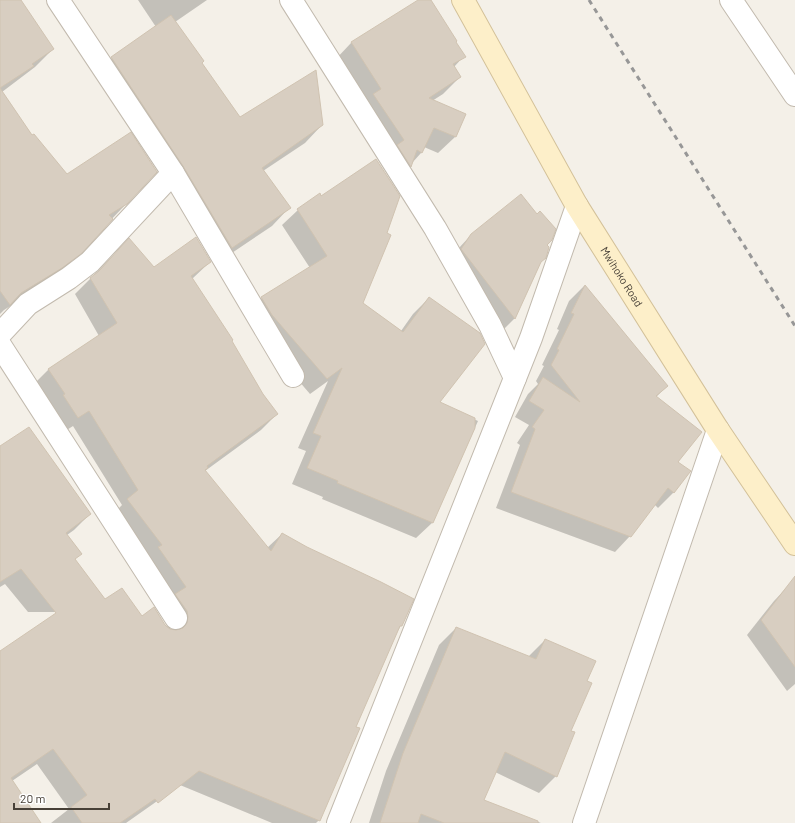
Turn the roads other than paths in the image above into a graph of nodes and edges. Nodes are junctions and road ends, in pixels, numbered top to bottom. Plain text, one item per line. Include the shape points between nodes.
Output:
1 (58, 0) edge
2 (291, 0) edge
3 (463, 0) edge
4 (732, 0) edge
5 (795, 95) edge
6 (173, 173) junction
7 (577, 206) junction
8 (0, 334) edge
9 (0, 345) edge
10 (293, 376) dead end
11 (515, 378) junction
12 (718, 430) junction
13 (795, 544) edge
14 (176, 618) dead end
15 (338, 823) edge
16 (584, 823) edge

1 - 6 street
2 - 11 street via 436,228 490,325
3 - 7 street, Mwihoko Road
4 - 5 street
6 - 8 street via 90,262 28,304
6 - 10 street
7 - 11 street
7 - 12 street, Mwihoko Road
9 - 14 street
11 - 15 street
12 - 13 street, Mwihoko Road
12 - 16 street

